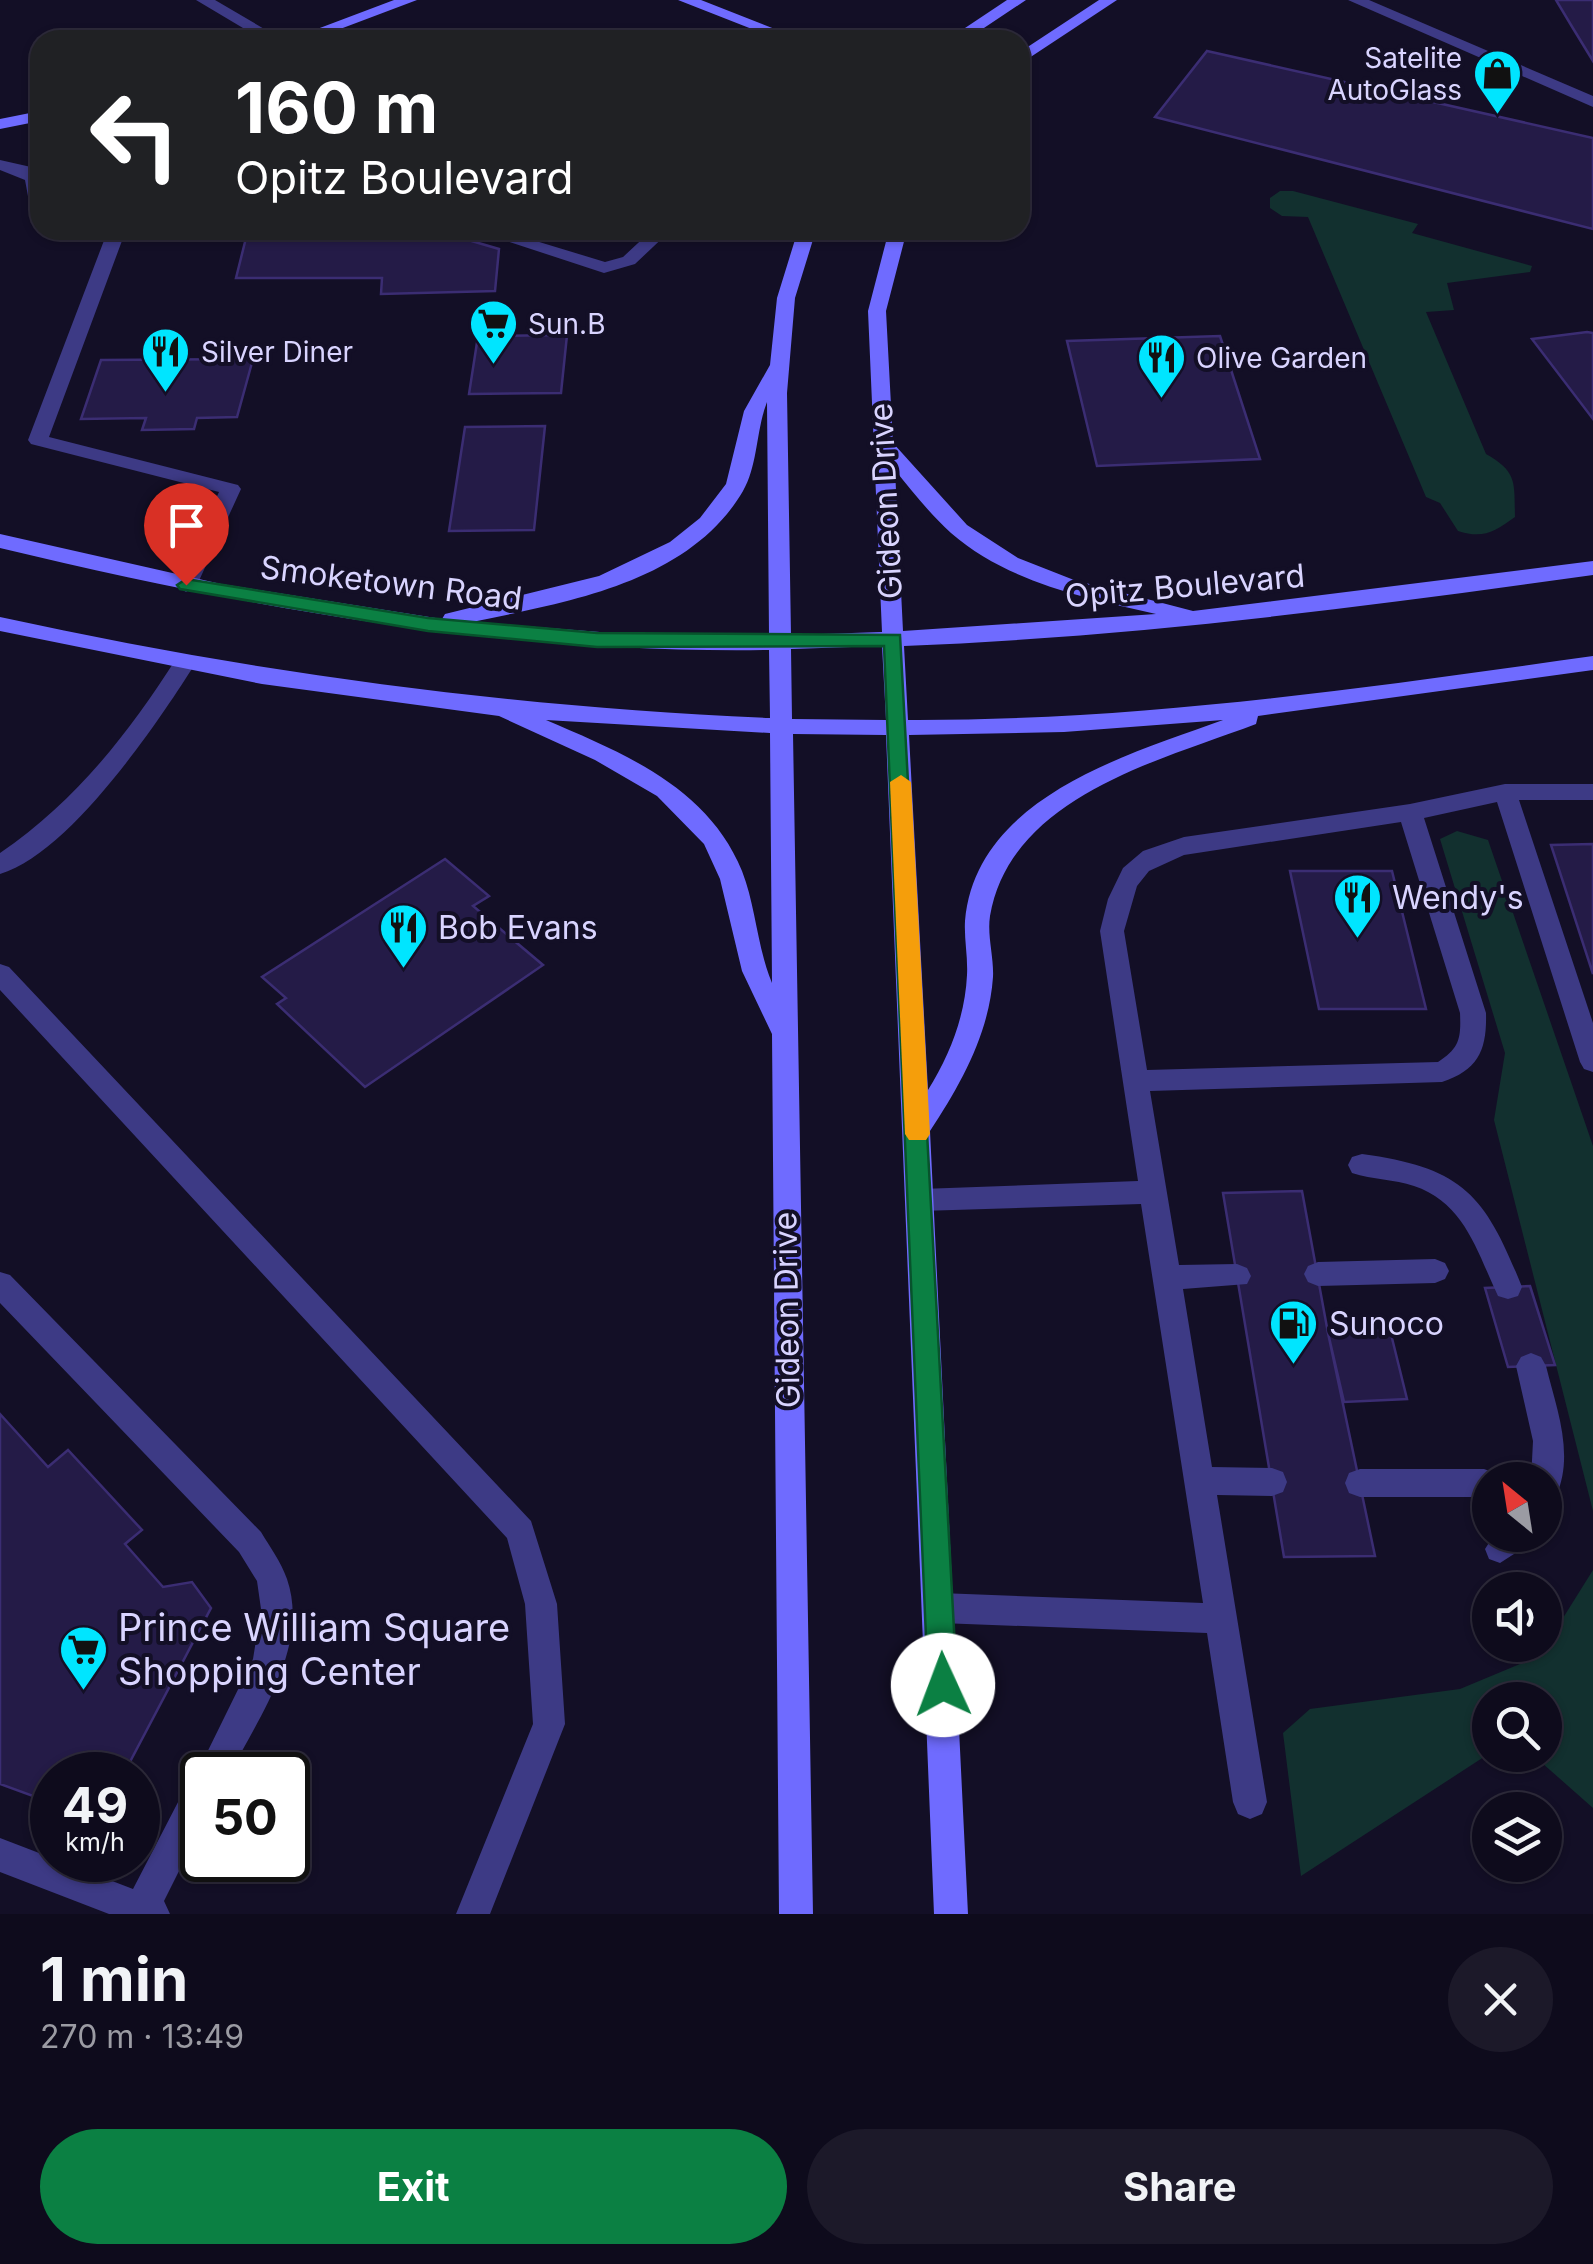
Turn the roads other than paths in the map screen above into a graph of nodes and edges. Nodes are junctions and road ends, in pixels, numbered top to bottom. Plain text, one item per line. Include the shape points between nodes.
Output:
1 (204, 0) edge
2 (409, 0) edge
3 (686, 0) edge
4 (1018, 0) edge
5 (1109, 0) edge
6 (1356, 0) edge
7 (256, 30) edge
8 (324, 30) edge
9 (768, 30) edge
10 (971, 30) edge
11 (1030, 51) edge
12 (1593, 102) edge
13 (30, 118) edge
14 (0, 124) edge
15 (0, 166) edge
16 (30, 175) edge
17 (113, 240) edge
18 (514, 240) edge
19 (652, 240) edge
20 (804, 240) edge
21 (895, 240) edge
22 (778, 366) junction
23 (883, 443) junction
24 (0, 541) edge
25 (1593, 568) edge
26 (186, 585) junction
27 (1208, 619) junction
28 (0, 624) edge
29 (428, 625) junction
30 (893, 640) junction
31 (780, 642) junction
32 (184, 664) junction
33 (1593, 664) edge
34 (491, 705) junction
35 (1284, 705) junction
36 (780, 727) junction
37 (898, 728) junction
38 (1505, 792) junction
39 (1593, 792) edge
40 (1410, 812) junction
41 (0, 865) edge
42 (0, 974) edge
43 (784, 1032) junction
44 (1593, 1062) edge
45 (1136, 1080) junction
46 (917, 1129) junction
47 (1362, 1165) dead end
48 (1153, 1192) junction
49 (921, 1200) junction
50 (1434, 1271) dead end
51 (1318, 1274) dead end
52 (1237, 1276) dead end
53 (1167, 1277) junction
54 (0, 1284) edge
55 (1508, 1287) dead end
56 (1530, 1366) dead end
57 (1547, 1462) edge
58 (1199, 1482) junction
59 (1272, 1482) dead end
60 (1360, 1483) dead end
61 (1472, 1483) edge
62 (940, 1608) junction
63 (1221, 1619) junction
64 (223, 1752) edge
65 (1250, 1802) dead end
66 (180, 1837) edge
67 (0, 1856) edge
68 (144, 1913) edge
69 (474, 1914) edge
70 (796, 1914) edge
71 (951, 1914) edge

1 - 7 lane
2 - 8 main road
3 - 9 main road
4 - 10 main road
5 - 11 main road
6 - 12 lane
13 - 14 main road
15 - 16 lane
17 - 26 lane via 38,440 231,489
18 - 19 lane via 616,268
20 - 22 main road, Gideon Drive via 786,298
21 - 23 main road, Gideon Drive via 877,310
22 - 29 main road via 750,422 734,489 682,544 574,591
22 - 31 main road, Gideon Drive
23 - 27 main road via 958,528 996,555 1101,595
23 - 30 main road, Gideon Drive
24 - 26 main road, Smoketown Road
25 - 27 main road, Opitz Boulevard
26 - 29 main road, Smoketown Road
27 - 30 main road, Opitz Boulevard
28 - 32 main road
29 - 31 main road, Smoketown Road via 597,640
30 - 31 main road, Opitz Boulevard
30 - 37 main road, Gideon Drive
31 - 36 main road, Gideon Drive
32 - 34 main road
32 - 41 lane via 124,756 87,796
33 - 35 main road
34 - 36 main road
34 - 43 main road via 626,766 705,828 728,865 748,952
35 - 37 main road via 1066,724
35 - 46 main road via 1092,780 1024,828 987,881 978,917 980,975 972,1027 952,1079
36 - 37 main road
36 - 43 main road, Gideon Drive
37 - 46 main road, Gideon Drive
38 - 39 lane
38 - 40 lane
38 - 44 lane
40 - 45 lane via 1161,850 1133,871 1112,932
40 - 45 lane via 1472,1013 1474,1042 1460,1061 1442,1072
42 - 69 lane via 520,1531 541,1604 549,1724
43 - 70 main road, Gideon Drive
45 - 48 lane
46 - 49 main road, Gideon Drive
47 - 55 lane via 1400,1168 1456,1194 1478,1215
48 - 49 lane
48 - 53 lane
49 - 62 main road, Gideon Drive
50 - 51 lane
52 - 53 lane
53 - 58 lane
54 - 64 lane via 250,1542 272,1581 276,1619 268,1664
56 - 57 lane
58 - 59 lane
58 - 63 lane
60 - 61 lane
62 - 63 lane
62 - 71 main road, Gideon Drive
63 - 65 lane
66 - 68 lane
67 - 68 lane

